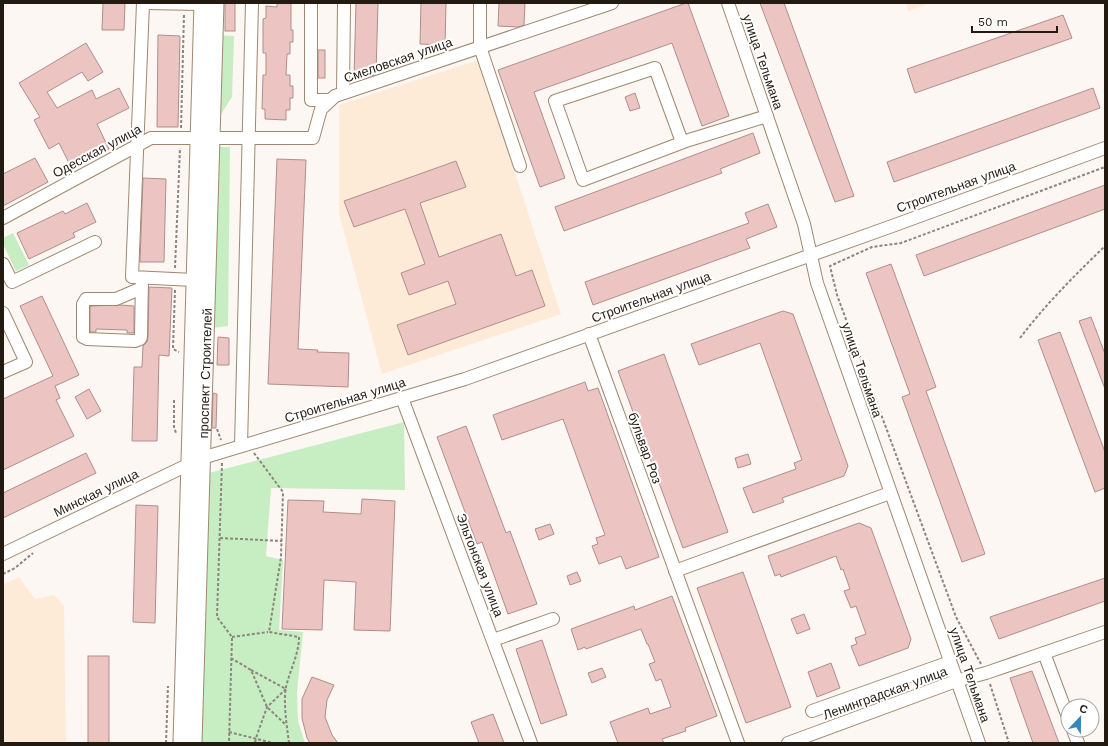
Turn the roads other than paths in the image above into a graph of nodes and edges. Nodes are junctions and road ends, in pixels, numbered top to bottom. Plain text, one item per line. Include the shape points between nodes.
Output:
1 (144, 3) edge
2 (206, 3) edge
3 (311, 3) edge
4 (344, 3) edge
5 (480, 3) edge
6 (612, 3) edge
7 (728, 3) edge
8 (252, 6) edge
9 (480, 47) junction
10 (343, 93) junction
11 (329, 100) junction
12 (767, 116) junction
13 (205, 137) junction
14 (248, 137) junction
15 (682, 142) junction
16 (138, 144) junction
17 (1105, 148) edge
18 (520, 166) dead end
19 (3, 218) edge
20 (95, 242) dead end
21 (811, 254) junction
22 (3, 264) edge
23 (194, 280) junction
24 (142, 283) junction
25 (7, 285) edge
26 (3, 313) edge
27 (589, 334) junction
28 (3, 372) edge
29 (402, 398) junction
30 (241, 446) junction
31 (202, 458) junction
32 (188, 464) junction
33 (890, 493) junction
34 (3, 554) edge
35 (675, 571) junction
36 (553, 619) dead end
37 (1105, 632) edge
38 (493, 640) junction
39 (1044, 653) junction
40 (950, 662) junction
41 (956, 681) junction
42 (1061, 698) edge
43 (812, 711) dead end
44 (531, 742) edge
45 (181, 743) edge
46 (194, 743) edge
47 (738, 743) edge
48 (788, 743) edge
49 (979, 743) edge

1 - 2 street
1 - 16 street
2 - 13 main road, проспект Строителей
3 - 11 street via 311,100
4 - 10 street
5 - 9 street
6 - 9 street, Смеловская улица
7 - 12 street, улица Тельмана
8 - 14 street
9 - 10 street, Смеловская улица
9 - 18 street
10 - 11 street, Смеловская улица
11 - 14 street via 321,109 313,138
12 - 15 street
12 - 21 street, улица Тельмана via 804,224
13 - 14 street
13 - 16 street, Одесская улица via 151,138
13 - 23 main road, проспект Строителей
13 - 31 main road, проспект Строителей
14 - 30 street
15 - 15 street via 583,180 555,101 655,68
16 - 19 street, Одесская улица
16 - 24 street via 132,277
17 - 21 street, Строительная улица
20 - 25 street
21 - 27 street, Строительная улица
21 - 33 street, улица Тельмана via 817,283
22 - 25 street
23 - 24 street via 175,279
23 - 32 main road, проспект Строителей
24 - 24 street via 138,340 87,340 83,337 83,304 86,299 116,299
26 - 28 street via 26,362
27 - 29 street, Строительная улица via 464,379
27 - 35 street, бульвар Роз
29 - 30 street, Строительная улица
29 - 38 street, Эльтонская улица
30 - 31 street, Строительная улица
31 - 32 street, Минская улица
31 - 46 main road, проспект Строителей
32 - 34 street, Минская улица
32 - 45 main road, проспект Строителей
33 - 35 street
33 - 40 street, улица Тельмана
35 - 47 street, бульвар Роз
36 - 38 street
37 - 39 street, Ленинградская улица
38 - 44 street, Эльтонская улица
39 - 41 street, Ленинградская улица
39 - 42 street
40 - 41 street, улица Тельмана
40 - 43 street
41 - 48 street, Ленинградская улица
41 - 49 street, улица Тельмана

